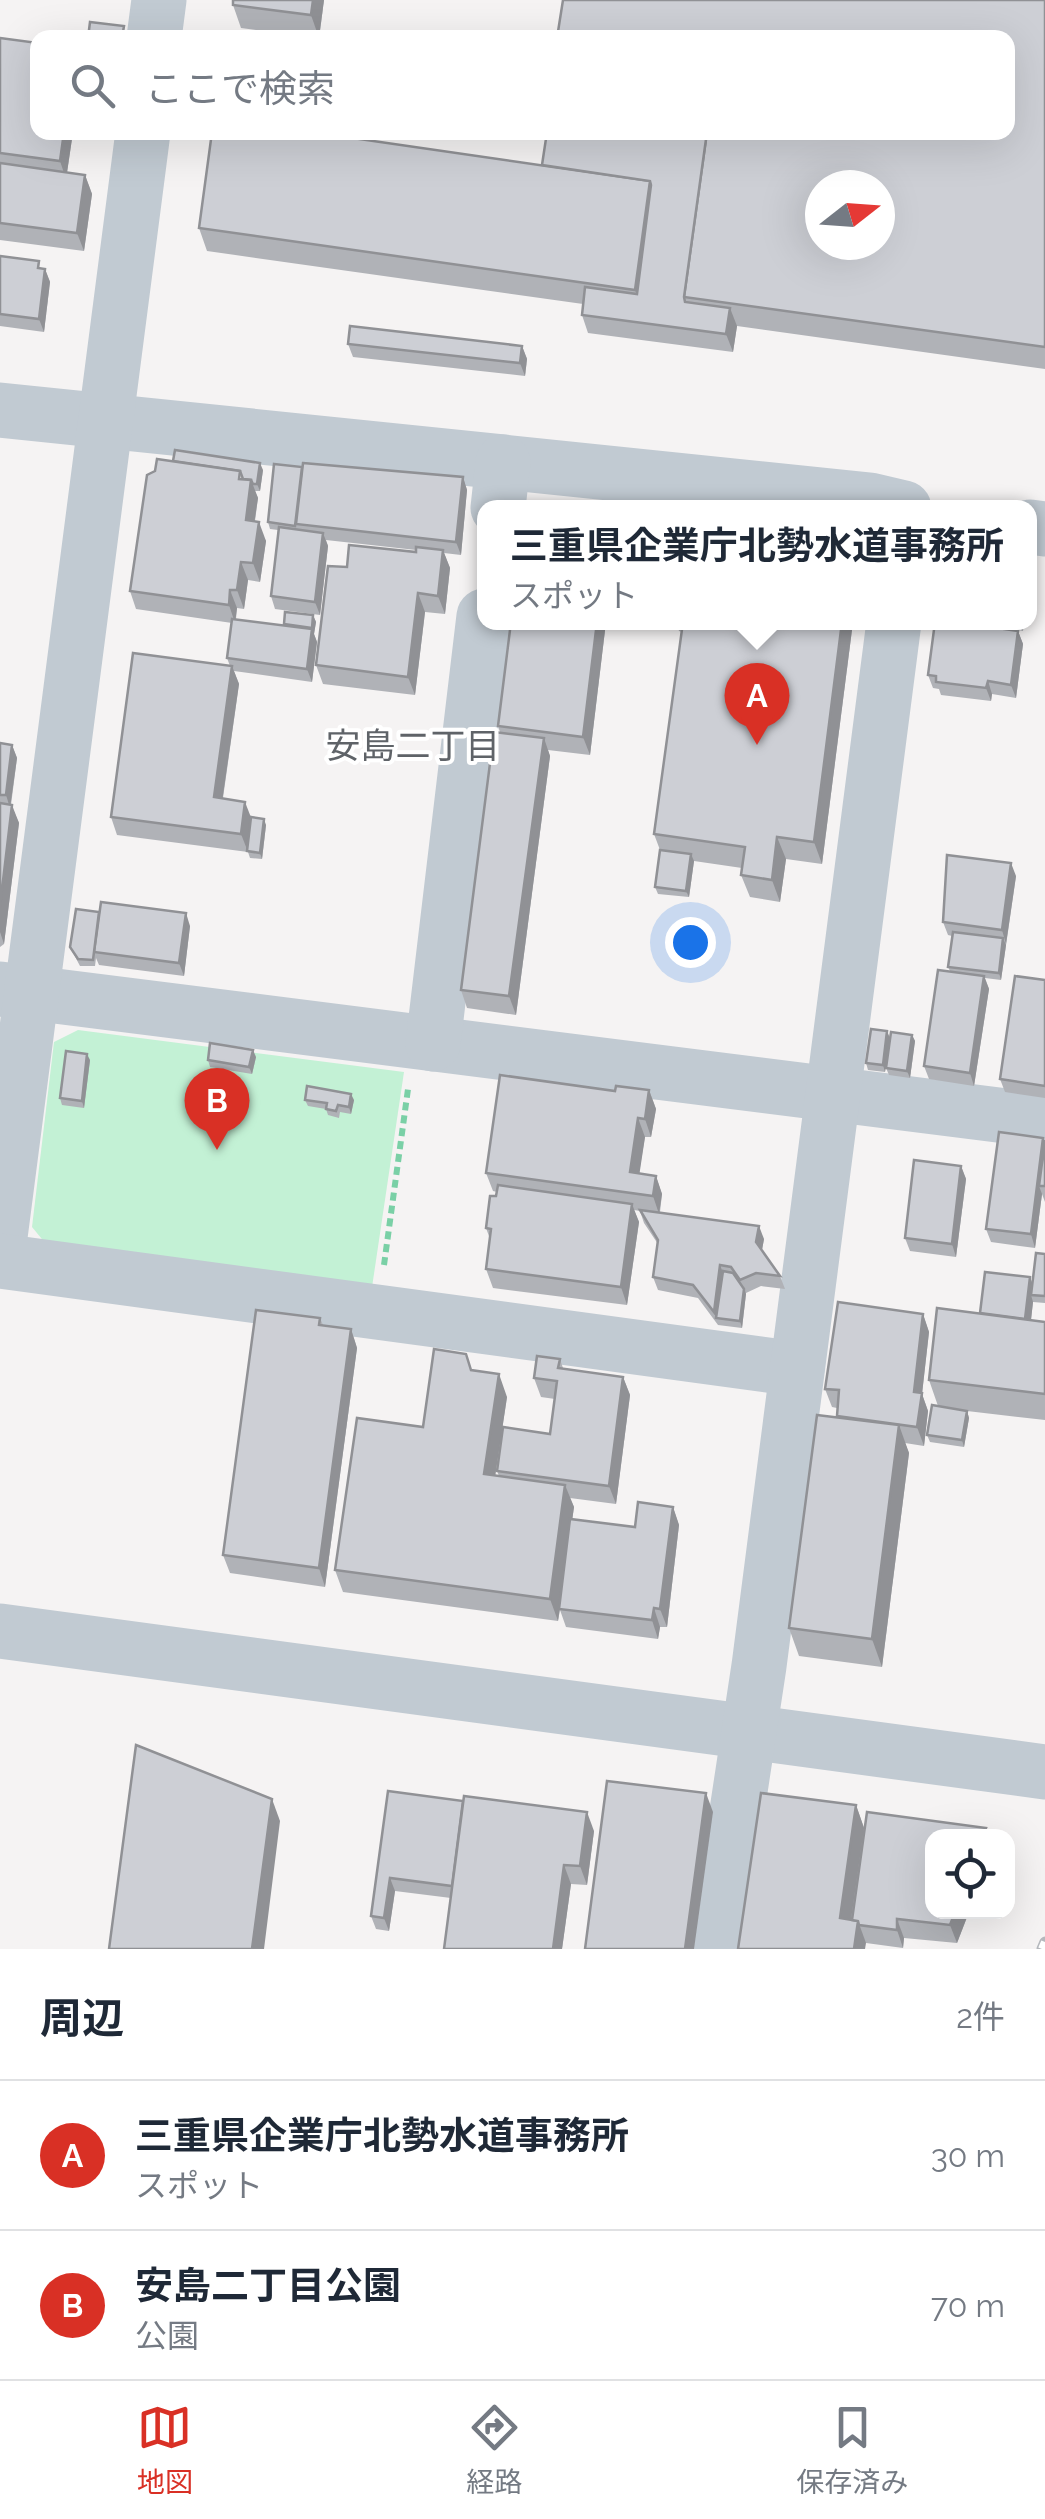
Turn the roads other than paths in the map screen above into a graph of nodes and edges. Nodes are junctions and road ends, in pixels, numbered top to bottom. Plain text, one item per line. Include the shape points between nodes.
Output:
1 (159, 0) edge
2 (155, 30) edge
3 (142, 140) edge
4 (0, 410) edge
5 (107, 421) junction
6 (500, 485) edge
7 (870, 500) edge
8 (482, 630) edge
9 (893, 630) edge
10 (17, 992) edge
11 (424, 1044) junction
12 (830, 1094) junction
13 (1045, 1121) edge
14 (0, 1236) edge
15 (0, 1261) edge
16 (797, 1369) junction
17 (0, 1631) edge
18 (748, 1730) junction
19 (1044, 1769) edge
20 (716, 1949) edge

1 - 2 street
3 - 5 street
4 - 5 street
5 - 6 street
5 - 10 street
6 - 7 street
8 - 11 street
9 - 12 street
10 - 11 street
10 - 14 street
11 - 12 street
12 - 13 street
12 - 16 street
15 - 16 street
16 - 18 street
17 - 18 street
18 - 19 street
18 - 20 street

